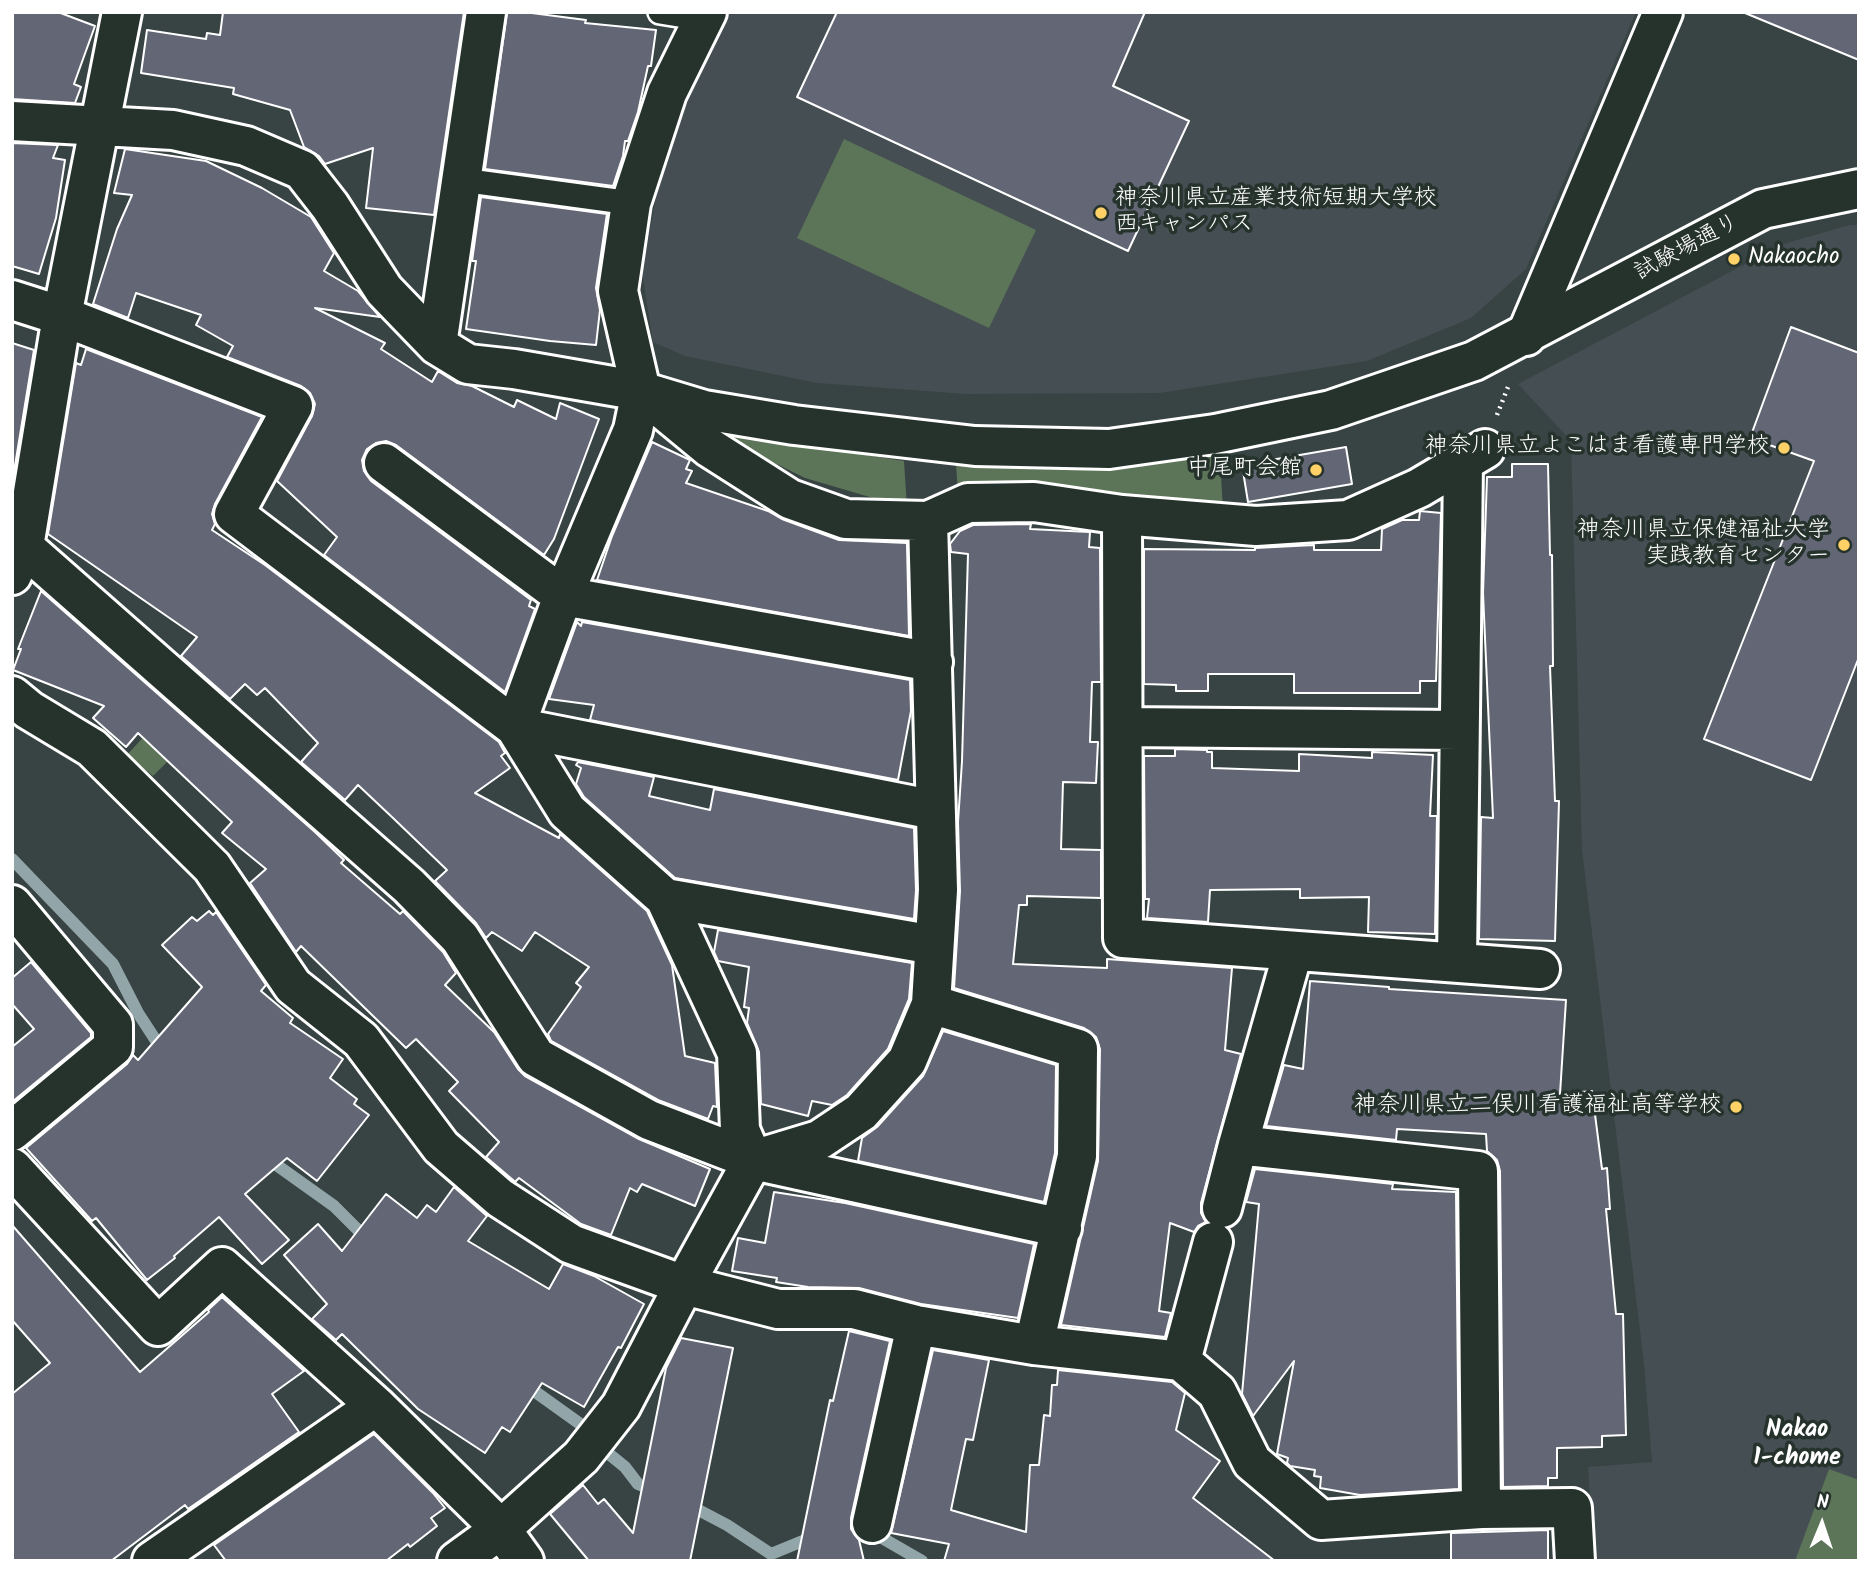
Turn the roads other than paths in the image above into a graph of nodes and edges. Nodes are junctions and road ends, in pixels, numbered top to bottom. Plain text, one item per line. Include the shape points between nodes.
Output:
1 (122, 12) edge
2 (486, 12) edge
3 (660, 12) edge
4 (1663, 12) edge
5 (705, 16) edge
6 (12, 121) edge
7 (101, 125) junction
8 (462, 180) junction
9 (1859, 189) edge
10 (631, 203) junction
11 (12, 300) edge
12 (61, 316) junction
13 (1526, 336) junction
14 (437, 345) junction
15 (641, 391) junction
16 (384, 463) dead end
17 (1122, 515) junction
18 (928, 521) junction
19 (16, 554) edge
20 (563, 596) junction
21 (933, 662) junction
22 (12, 696) edge
23 (515, 727) junction
24 (1124, 727) junction
25 (1458, 730) junction
26 (935, 810) junction
27 (665, 898) junction
28 (12, 905) edge
29 (934, 945) junction
30 (25, 946) edge
31 (1293, 952) junction
32 (1457, 962) junction
33 (1540, 969) dead end
34 (931, 1004) junction
35 (12, 1131) edge
36 (1238, 1145) junction
37 (754, 1160) junction
38 (12, 1168) edge
39 (1062, 1227) junction
40 (684, 1285) junction
41 (916, 1325) junction
42 (1034, 1345) junction
43 (1181, 1361) junction
44 (376, 1406) junction
45 (1481, 1509) junction
46 (872, 1523) dead end
47 (501, 1529) junction
48 (152, 1561) edge
49 (457, 1561) edge
50 (524, 1561) edge
51 (1575, 1561) edge

1 - 7 street
2 - 8 street
3 - 5 lane
4 - 13 street
5 - 10 street via 667,93
6 - 7 street, 試験場通り
7 - 12 street
7 - 14 street, 試験場通り via 173,130 246,146 302,170 384,290
8 - 10 lane
8 - 14 street
9 - 13 street, 試験場通り via 1763,209
10 - 15 street via 618,291
11 - 12 street
12 - 19 street
12 - 23 street via 293,406 234,514
13 - 15 street, 試験場通り via 1474,361 1331,410 1215,434 1109,449 975,446 794,425 704,410
14 - 15 street, 試験場通り via 468,364
15 - 18 street via 710,448 790,499 846,519
15 - 20 street via 633,430
16 - 20 street
17 - 18 street via 1034,502 968,503
17 - 24 street
17 - 25 street via 1256,526 1348,520 1419,488 1474,456
18 - 21 street
19 - 37 street via 409,886 460,937 536,1056 649,1120
20 - 21 street
20 - 23 street
21 - 26 street
22 - 40 street via 92,748 212,867 293,986 361,1040 441,1147 500,1198 571,1244
23 - 26 street
23 - 27 street via 567,811
24 - 25 street
24 - 31 street via 1123,938
25 - 32 street
26 - 29 street via 938,890
27 - 29 street
27 - 37 street via 737,1053 740,1130
28 - 30 street
29 - 34 street
30 - 35 street via 113,1025 113,1047
31 - 32 street
31 - 36 street
32 - 33 street
34 - 37 street via 907,1061 861,1112 819,1140
34 - 39 street via 1078,1049 1077,1156
36 - 43 street
36 - 45 street via 1478,1171
37 - 39 street
37 - 40 street
38 - 44 street via 158,1326 222,1267
39 - 42 street
40 - 41 street via 778,1308 854,1309
40 - 47 street via 621,1406 581,1457
41 - 42 street
41 - 46 street
42 - 43 street
43 - 45 street via 1217,1392 1252,1462 1321,1520
44 - 47 street
44 - 48 street
45 - 51 street via 1572,1508
47 - 49 street
47 - 50 street

